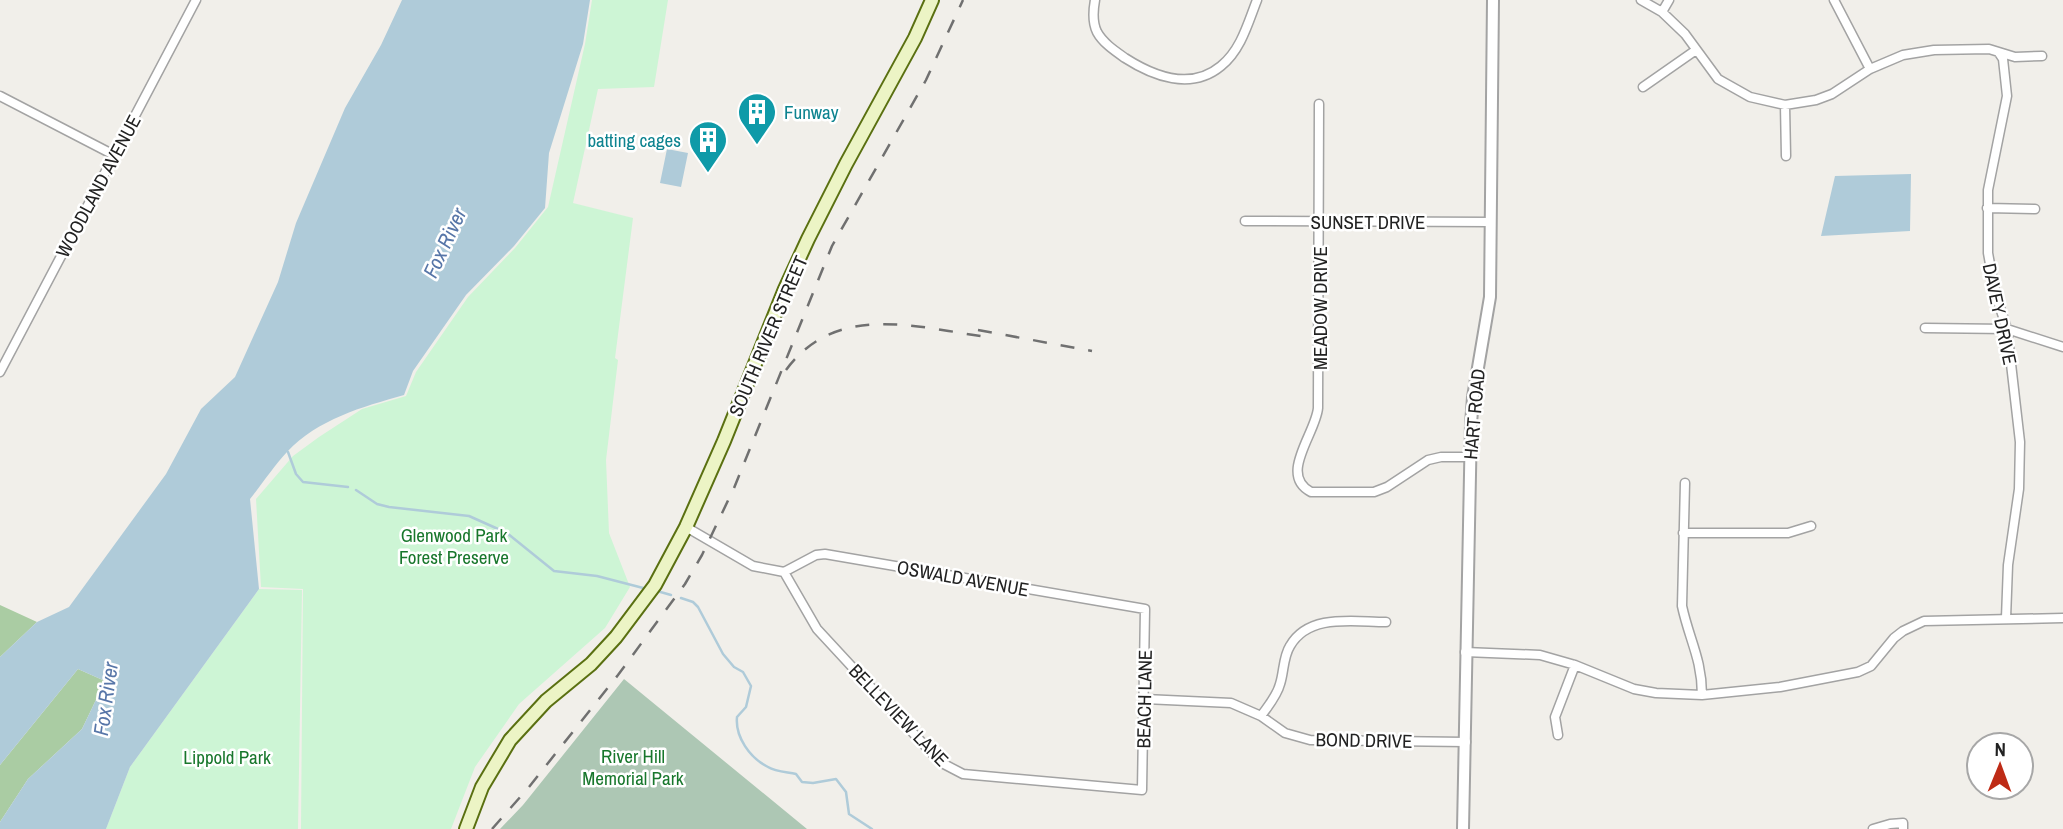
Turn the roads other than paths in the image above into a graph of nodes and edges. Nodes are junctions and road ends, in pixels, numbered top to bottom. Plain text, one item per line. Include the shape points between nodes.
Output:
1 (196, 0) edge
2 (932, 0) edge
3 (1095, 0) edge
4 (1257, 0) edge
5 (1493, 0) edge
6 (1641, 0) edge
7 (1669, 0) edge
8 (1834, 0) edge
9 (1662, 12) junction
10 (1696, 50) junction
11 (1999, 53) junction
12 (2042, 55) dead end
13 (1870, 69) junction
14 (1643, 88) dead end
15 (0, 96) edge
16 (1319, 104) dead end
17 (1785, 105) junction
18 (114, 155) junction
19 (1786, 156) dead end
20 (1987, 208) junction
21 (2035, 209) dead end
22 (1245, 221) dead end
23 (1321, 222) junction
24 (1491, 222) junction
25 (1925, 328) dead end
26 (2007, 329) junction
27 (2063, 348) edge
28 (0, 372) edge
29 (1470, 457) junction
30 (1685, 483) dead end
31 (1811, 526) dead end
32 (686, 527) junction
33 (1683, 533) junction
34 (784, 572) junction
35 (1145, 609) joint
36 (2006, 618) junction
37 (2063, 618) edge
38 (1386, 622) dead end
39 (1465, 652) junction
40 (1575, 664) junction
41 (1702, 695) junction
42 (1145, 699) junction
43 (1261, 716) junction
44 (1558, 735) dead end
45 (1465, 742) junction
46 (1142, 790) joint
47 (1903, 826) edge
48 (466, 829) edge
49 (1463, 829) edge
50 (1873, 829) edge

1 - 18 street, WOODLAND AVENUE
2 - 32 main road, SOUTH RIVER STREET via 805,247
3 - 4 street via 1096,30 1109,45 1147,71 1177,79 1204,75 1225,62 1241,41
5 - 24 street, HART ROAD
6 - 9 street
7 - 9 street
8 - 13 street
9 - 10 street
10 - 14 street
10 - 17 street via 1718,79 1750,97
11 - 12 street via 2025,58
11 - 13 street via 1989,49 1934,50 1903,55
11 - 20 street, DAVEY DRIVE via 2007,96
13 - 17 street via 1832,94
15 - 18 street
16 - 23 street, MEADOW DRIVE
17 - 19 street
18 - 28 street, WOODLAND AVENUE
20 - 21 street
20 - 26 street, DAVEY DRIVE via 1990,272
22 - 23 street, SUNSET DRIVE
23 - 24 street, SUNSET DRIVE
23 - 29 street, MEADOW DRIVE via 1318,417 1304,444 1299,481 1311,492 1374,492 1427,460
24 - 29 street, HART ROAD via 1490,297 1473,397
25 - 26 street
26 - 27 street
26 - 36 street, DAVEY DRIVE via 2020,465
29 - 39 street, HART ROAD
30 - 33 street
31 - 33 street via 1788,533
32 - 34 street via 753,566
32 - 48 main road, SOUTH RIVER STREET via 654,585 617,636 510,740 482,787
33 - 41 street via 1682,606 1698,653
34 - 35 street, OSWALD AVENUE via 825,554
34 - 46 street, BELLEVIEW LANE via 817,629 950,769 963,774
35 - 42 street, BEACH LANE
36 - 37 street
36 - 41 street via 1924,621 1903,631 1871,666 1858,672
38 - 43 street via 1328,621 1311,626 1290,646 1277,693
39 - 40 street via 1539,655
39 - 45 street, HART ROAD
40 - 41 street via 1634,689
40 - 44 street via 1555,717
42 - 43 street, BOND DRIVE via 1231,703
42 - 46 street, BEACH LANE
43 - 45 street, BOND DRIVE via 1285,733 1310,740
45 - 49 street, HART ROAD
47 - 50 street

